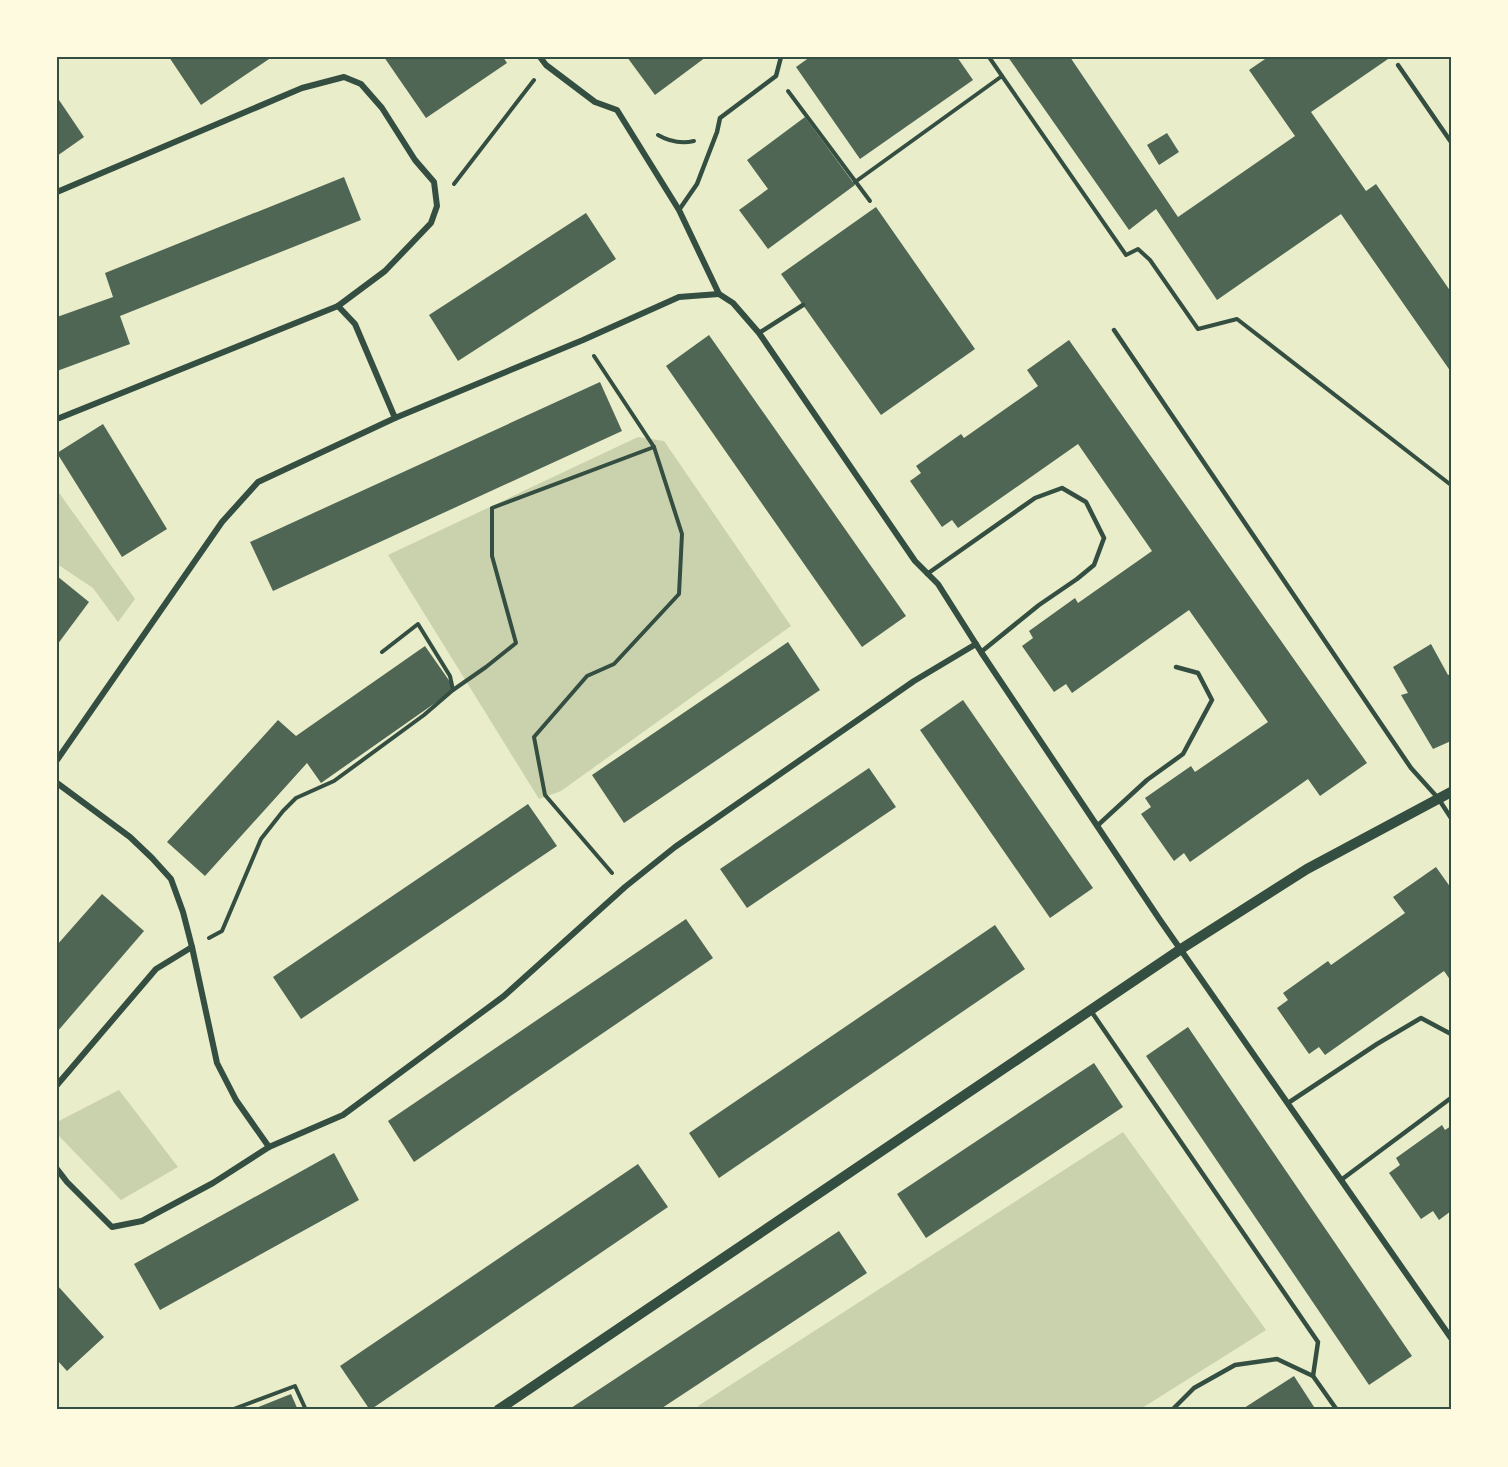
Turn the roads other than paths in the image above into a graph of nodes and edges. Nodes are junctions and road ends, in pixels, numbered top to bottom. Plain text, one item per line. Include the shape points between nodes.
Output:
1 (540, 57) edge
2 (781, 57) edge
3 (1398, 65) dead end
4 (1451, 142) edge
5 (57, 192) edge
6 (679, 210) junction
7 (718, 294) junction
8 (803, 305) dead end
9 (338, 306) junction
10 (1114, 330) dead end
11 (759, 333) junction
12 (395, 418) junction
13 (57, 419) edge
14 (927, 574) junction
15 (976, 644) junction
16 (981, 652) junction
17 (1176, 667) dead end
18 (57, 760) edge
19 (57, 783) edge
20 (1451, 792) edge
21 (1438, 798) junction
22 (1451, 818) edge
23 (1097, 826) junction
24 (192, 947) junction
25 (1181, 949) junction
26 (1090, 1010) junction
27 (1451, 1034) edge
28 (57, 1085) edge
29 (1451, 1098) edge
30 (1288, 1103) junction
31 (269, 1148) junction
32 (57, 1168) edge
33 (1341, 1180) junction
34 (1451, 1338) edge
35 (1313, 1376) junction
36 (498, 1410) edge
37 (1173, 1410) edge
38 (1336, 1410) edge

1 - 6 street via 595,102 617,110
2 - 6 lane via 776,76 720,118 697,184
3 - 4 lane
5 - 9 street via 302,88 344,77 361,84 382,108 434,182 437,206 431,223 385,271
6 - 7 street
7 - 11 street via 733,303
7 - 12 street via 679,297
8 - 11 lane
9 - 12 street via 355,324
9 - 13 street
10 - 21 lane via 1411,768
11 - 14 street
12 - 18 street via 258,482 222,522
14 - 15 street via 938,584
14 - 16 lane via 1035,498 1062,488 1086,502 1104,538 1094,565
15 - 16 street
15 - 31 street via 914,681 675,848 625,887 504,996 353,1108
16 - 23 street
17 - 23 lane via 1198,673 1212,700 1182,754
19 - 24 street via 130,837 171,879
20 - 21 street
21 - 22 lane
21 - 25 street via 1307,869
23 - 25 street
24 - 28 street via 156,969
24 - 31 street via 217,1063 236,1100
25 - 26 street
25 - 30 street
26 - 35 lane via 1318,1342
26 - 36 street
27 - 30 lane via 1421,1018
29 - 33 lane
30 - 33 street
31 - 32 street via 142,1221 112,1227
33 - 34 street
35 - 37 lane via 1277,1359 1235,1365 1194,1388
35 - 38 lane

